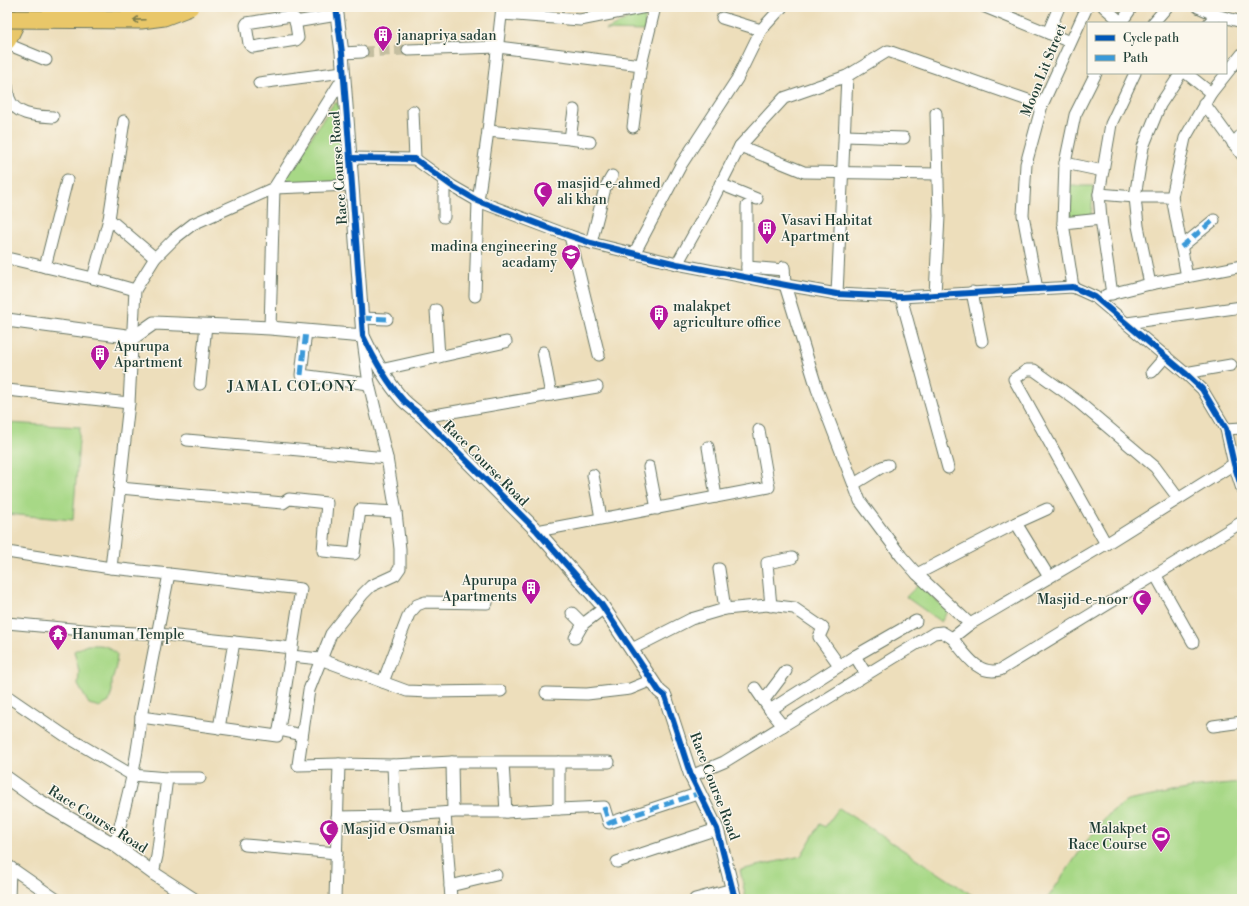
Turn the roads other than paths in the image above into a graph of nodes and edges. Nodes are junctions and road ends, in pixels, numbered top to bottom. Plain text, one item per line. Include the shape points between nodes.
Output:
1 (23, 7) edge
2 (190, 7) edge
3 (646, 7) edge
4 (655, 7) edge
5 (782, 7) edge
6 (985, 7) edge
7 (1059, 7) edge
8 (1087, 7) edge
9 (1104, 7) edge
10 (1132, 7) edge
11 (1167, 7) edge
12 (1198, 7) edge
13 (502, 10) edge
14 (336, 11) edge
15 (722, 18) dead end
16 (7, 19) edge
17 (1212, 19) edge
18 (295, 22) junction
19 (1121, 22) edge
20 (1123, 22) edge
21 (1154, 22) edge
22 (1242, 22) edge
23 (761, 30) junction
24 (1048, 33) junction
25 (7, 40) edge
26 (1070, 42) junction
27 (7, 44) edge
28 (498, 46) junction
29 (408, 50) tunnel mouth
30 (362, 52) tunnel mouth
31 (342, 53) junction
32 (46, 60) dead end
33 (1240, 61) edge
34 (641, 65) junction
35 (1096, 74) edge
36 (1135, 74) edge
37 (1180, 74) edge
38 (1187, 74) edge
39 (343, 75) junction
40 (848, 76) junction
41 (259, 83) dead end
42 (7, 86) edge
43 (1211, 93) junction
44 (1204, 103) junction
45 (1042, 105) junction
46 (574, 110) dead end
47 (413, 111) dead end
48 (936, 113) dead end
49 (53, 117) dead end
50 (124, 122) dead end
51 (633, 127) dead end
52 (488, 131) junction
53 (1242, 134) edge
54 (845, 136) junction
55 (904, 138) dead end
56 (570, 139) junction
57 (590, 142) dead end
58 (1233, 144) junction
59 (740, 146) junction
60 (1242, 156) edge
61 (350, 158) junction
62 (415, 159) junction
63 (1065, 163) junction
64 (1103, 171) junction
65 (844, 172) junction
66 (938, 174) junction
67 (612, 176) dead end
68 (67, 180) dead end
69 (444, 180) junction
70 (720, 184) junction
71 (352, 185) junction
72 (274, 188) junction
73 (1099, 194) junction
74 (1135, 197) junction
75 (1172, 197) junction
76 (757, 199) dead end
77 (478, 201) junction
78 (746, 206) dead end
79 (444, 217) dead end
80 (1101, 218) junction
81 (109, 219) junction
82 (1214, 220) dead end
83 (1063, 223) junction
84 (570, 236) junction
85 (591, 243) junction
86 (1181, 247) junction
87 (634, 254) junction
88 (7, 258) edge
89 (155, 258) junction
90 (677, 264) junction
91 (1242, 266) edge
92 (45, 267) junction
93 (747, 272) junction
94 (1187, 277) junction
95 (93, 278) junction
96 (1150, 284) junction
97 (785, 285) junction
98 (1073, 287) junction
99 (1037, 288) junction
100 (135, 290) junction
101 (972, 292) junction
102 (837, 294) junction
103 (935, 294) junction
104 (1112, 294) junction
105 (475, 296) dead end
106 (900, 297) junction
107 (1095, 297) junction
108 (1242, 307) edge
109 (436, 310) dead end
110 (362, 318) junction
111 (387, 319) dead end
112 (7, 320) edge
113 (1127, 323) junction
114 (206, 325) junction
115 (270, 328) junction
116 (306, 331) junction
117 (363, 336) junction
118 (134, 337) junction
119 (982, 341) dead end
120 (506, 342) dead end
121 (543, 352) dead end
122 (599, 355) dead end
123 (1166, 356) junction
124 (439, 357) junction
125 (1231, 365) dead end
126 (380, 370) junction
127 (1152, 372) dead end
128 (1185, 373) junction
129 (200, 384) dead end
130 (369, 384) junction
131 (597, 387) dead end
132 (7, 390) edge
133 (551, 395) junction
134 (130, 403) junction
135 (423, 417) junction
136 (1242, 428) edge
137 (1226, 429) junction
138 (759, 430) dead end
139 (187, 440) dead end
140 (708, 447) dead end
141 (387, 458) junction
142 (1234, 464) junction
143 (888, 465) dead end
144 (649, 467) dead end
145 (948, 468) dead end
146 (593, 475) dead end
147 (854, 484) junction
148 (120, 488) junction
149 (1242, 488) edge
150 (716, 497) junction
151 (1178, 498) junction
152 (657, 508) junction
153 (1047, 509) dead end
154 (396, 512) junction
155 (602, 518) junction
156 (1242, 522) edge
157 (1016, 523) junction
158 (537, 531) junction
159 (1106, 544) junction
160 (7, 552) edge
161 (792, 558) dead end
162 (111, 568) junction
163 (719, 569) dead end
164 (169, 574) junction
165 (917, 574) junction
166 (1156, 576) junction
167 (1049, 577) junction
168 (487, 603) dead end
169 (771, 606) junction
170 (604, 608) junction
171 (725, 609) junction
172 (572, 613) dead end
173 (916, 621) dead end
174 (7, 623) edge
175 (583, 624) junction
176 (970, 624) junction
177 (158, 634) junction
178 (575, 638) dead end
179 (952, 638) junction
180 (234, 642) junction
181 (1193, 642) dead end
182 (632, 650) junction
183 (291, 652) junction
184 (855, 656) junction
185 (320, 659) junction
186 (839, 665) junction
187 (786, 671) dead end
188 (866, 674) junction
189 (652, 680) junction
190 (383, 682) junction
191 (755, 688) dead end
192 (501, 691) dead end
193 (546, 693) dead end
194 (7, 696) edge
195 (764, 700) junction
196 (770, 710) junction
197 (141, 717) junction
198 (1242, 722) edge
199 (783, 726) junction
200 (1213, 726) dead end
201 (219, 728) junction
202 (279, 730) junction
203 (302, 735) junction
204 (452, 762) junction
205 (559, 762) junction
206 (609, 762) dead end
207 (503, 763) junction
208 (339, 764) junction
209 (393, 766) junction
210 (132, 775) junction
211 (691, 776) junction
212 (7, 778) edge
213 (167, 778) junction
214 (200, 778) dead end
215 (700, 793) junction
216 (559, 809) junction
217 (449, 812) junction
218 (506, 812) junction
219 (337, 816) junction
220 (395, 816) junction
221 (717, 829) junction
222 (245, 845) dead end
223 (115, 846) junction
224 (337, 853) junction
225 (617, 862) dead end
226 (9, 866) edge
227 (153, 874) junction
228 (496, 875) dead end
229 (450, 886) junction
230 (734, 894) edge
231 (9, 899) edge
232 (56, 899) edge
233 (193, 899) edge
234 (335, 899) edge
235 (451, 899) edge
236 (695, 899) edge

1 - 25 highway
2 -> 16 main road, bridge via 164,17 141,20
3 - 13 street via 580,20
4 - 34 street
5 - 23 street
6 - 24 street
7 - 24 street
8 - 26 street, Moon Lit Street
9 - 19 street
10 - 20 street
11 - 21 street
12 - 17 street
13 - 28 street
14 - 18 street
14 - 31 street, Race Course Road
15 - 23 street
17 - 22 street
18 - 18 street via 298,38 296,40 253,47 249,44 246,25 249,22 290,16
23 - 87 street via 737,79 681,164
24 - 26 street
26 - 45 street, Moon Lit Street
27 - 32 street
28 - 29 street
28 - 34 street
28 - 52 street
30 - 31 street
31 - 39 street, Race Course Road
33 - 43 street
34 - 51 street
35 - 63 street via 1075,115
36 - 64 street via 1111,124
37 - 74 street via 1160,105 1143,147
38 - 43 street
39 - 41 street
39 - 61 street, Race Course Road
39 - 72 street
40 - 45 street via 888,51
40 - 54 street
40 - 59 street via 784,98
42 - 49 street via 9,99 15,109 30,115
43 - 44 street
44 - 58 street
44 - 75 street via 1185,138
45 - 99 street, Moon Lit Street via 1026,164 1023,215
46 - 56 street
47 - 62 street
48 - 66 street
50 - 81 street
52 - 56 street
52 - 77 street
53 - 58 street
54 - 55 street
54 - 65 street
56 - 57 street
58 - 60 street
59 - 65 street via 804,172
59 - 70 street
61 - 62 street
61 - 71 street, Race Course Road
62 - 69 street
63 - 64 street
63 - 83 street
64 - 73 street
65 - 66 street
65 - 102 street
66 - 103 street via 939,216
67 - 85 street via 605,188
68 - 92 street
69 - 77 street
69 - 79 street
70 - 76 street
70 - 90 street
71 - 72 street
71 - 110 street, Race Course Road
72 - 89 street via 193,224
72 - 115 street
73 - 74 street
73 - 80 street
74 - 75 street
74 - 96 street
75 - 86 street
77 - 84 street
77 - 105 street
78 - 93 street
80 - 83 street
80 - 104 street
81 - 89 street
81 - 95 street
82 - 86 street
83 - 98 street
84 - 85 street
84 - 122 street
85 - 87 street
86 - 94 street
87 - 90 street
88 - 92 street
89 - 100 street
90 - 93 street
91 - 94 street
92 - 95 street
93 - 97 street
93 - 97 street via 784,269
94 - 96 street
95 - 100 street
96 - 104 street
97 - 102 street
97 - 147 street via 817,389
98 - 99 street
98 - 107 street
99 - 101 street
100 - 118 street
101 - 103 street
101 - 119 street
102 - 106 street
103 - 106 street
104 - 107 street
106 - 145 street
107 - 113 street
108 - 113 street
109 - 124 street
110 - 111 street
110 - 117 street, Race Course Road
112 - 118 street
113 - 123 street
114 - 115 street
114 - 118 street via 154,323
114 - 129 street
115 - 116 street
116 - 117 street
116 - 130 street via 301,375
117 - 126 street, Race Course Road
117 - 130 street
118 - 134 street
120 - 124 street
121 - 133 street
123 - 127 street
123 - 128 street
124 - 126 street
125 - 128 street
126 - 135 street, Race Course Road via 404,401
128 - 137 street via 1202,389
130 - 141 street
131 - 133 street
132 - 134 street
133 - 135 street
134 - 148 street
135 - 158 street, Race Course Road
136 - 137 street
137 - 142 street
138 - 150 street via 769,487
139 - 141 street
140 - 150 street
141 - 154 street
142 - 149 street
142 - 151 street
143 - 147 street
144 - 152 street
146 - 155 street
147 - 165 street via 860,501
148 - 154 street via 283,503 289,499 327,503 323,550 354,554 360,510
148 - 162 street
150 - 152 street
151 - 159 street
151 - 159 street via 1155,467 1076,400 1034,370 1027,370 1014,380
152 - 155 street
153 - 157 street
154 - 185 street via 400,568 395,574 371,586 363,594 331,634
155 - 158 street
156 - 166 street
157 - 165 street
157 - 167 street
158 - 170 street, Race Course Road
159 - 167 street
160 - 162 street
161 - 169 street via 767,563
162 - 164 street
163 - 171 street
164 - 177 street
164 - 183 street via 301,589
165 - 176 street
166 - 179 street via 1000,670 984,671
166 - 181 street
167 - 176 street
168 - 190 street via 425,602 417,605 409,614
169 - 171 street
169 - 186 street via 794,608 823,628 819,637
170 - 175 street
170 - 182 street, Race Course Road
171 - 182 street via 691,619
172 - 175 street
173 - 184 street
174 - 177 street
175 - 178 street
176 - 179 street
177 - 180 street
177 - 197 street
179 - 188 street via 942,632 934,633
180 - 183 street
180 - 201 street
182 - 189 street, Race Course Road
183 - 185 street
183 - 202 street
184 - 186 street
184 - 188 street
185 - 190 street
185 - 203 street via 309,690
186 - 196 street
187 - 195 street
188 - 199 street
189 - 193 street via 630,690 587,694
189 - 211 street, Race Course Road via 659,692 665,696
190 - 192 street via 407,690 430,692
191 - 195 street
194 - 210 street via 64,735
195 - 196 street
196 - 199 street
197 - 201 street
197 - 210 street
198 - 200 street
199 - 211 street via 724,762
201 - 202 street via 277,736
202 - 203 street
203 - 208 street via 298,765
204 - 207 street
204 - 209 street
204 - 217 street
205 - 206 street
205 - 207 street
205 - 216 street
207 - 218 street
208 - 209 street
208 - 219 street
209 - 220 street
210 - 213 street
210 - 223 street
211 - 215 street, Race Course Road
212 - 223 street, Race Course Road via 38,800
213 - 214 street
213 - 227 street
215 - 216 street via 609,823 604,807
215 - 221 street, Race Course Road
216 - 218 street
217 - 218 street
217 - 220 street
217 - 229 street
219 - 220 street
219 - 224 street
221 - 225 street
221 - 230 street, Race Course Road
222 - 224 street
223 - 227 street, Race Course Road
224 - 234 street
226 - 231 street
226 - 232 street
227 - 233 street, Race Course Road
228 - 229 street
229 - 235 street
230 - 236 street

